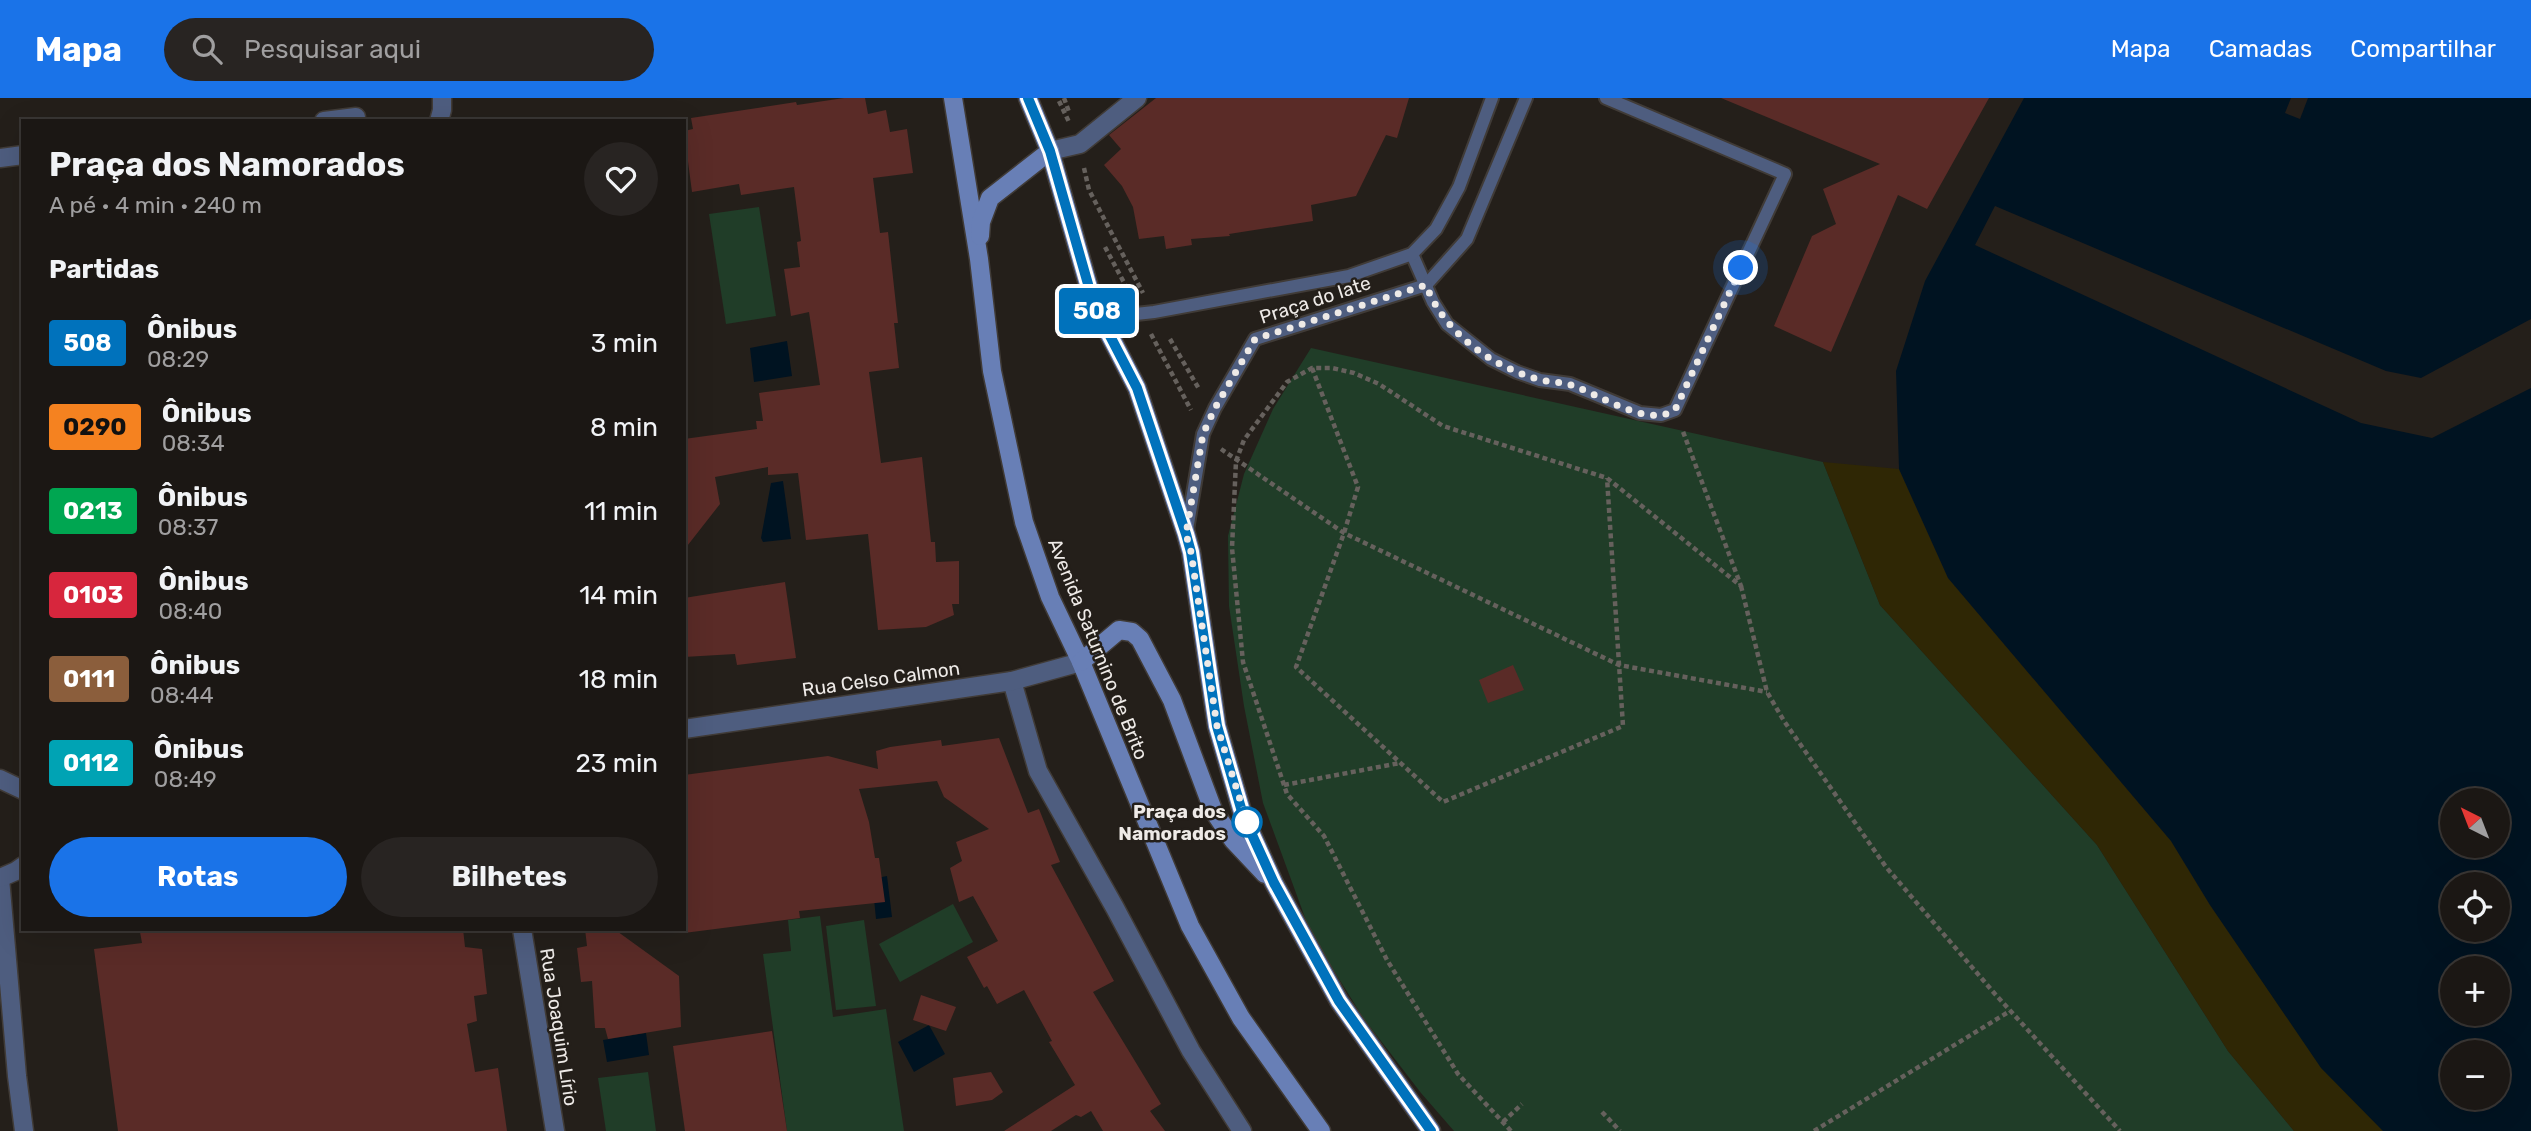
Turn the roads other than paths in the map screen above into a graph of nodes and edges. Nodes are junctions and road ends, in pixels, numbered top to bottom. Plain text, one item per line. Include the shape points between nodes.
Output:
1 (355, 98) edge
2 (442, 98) edge
3 (953, 98) edge
4 (1028, 98) edge
5 (1137, 98) edge
6 (1492, 98) edge
7 (1526, 98) edge
8 (1606, 98) edge
9 (357, 119) edge
10 (440, 119) edge
11 (1050, 151) junction
12 (21, 156) edge
13 (0, 158) edge
14 (1412, 254) junction
15 (979, 259) junction
16 (1426, 285) junction
17 (1094, 305) junction
18 (1186, 534) junction
19 (1081, 662) junction
20 (1012, 681) junction
21 (686, 729) edge
22 (0, 779) edge
23 (21, 789) edge
24 (21, 868) edge
25 (0, 878) edge
26 (1274, 883) junction
27 (522, 931) edge
28 (1428, 1129) edge
29 (24, 1131) edge
30 (555, 1131) edge
31 (1242, 1131) edge
32 (1321, 1131) edge

1 - 9 street
2 - 10 street
3 - 15 main road, Avenida Saturnino de Brito
4 - 11 main road
5 - 11 street via 1081,151
6 - 14 lane via 1459,187 1436,229
7 - 16 lane via 1467,239
8 - 16 lane via 1785,174 1675,410 1661,415 1640,413 1491,359 1447,324
11 - 15 main road via 990,198 981,222
11 - 17 main road
12 - 13 street
14 - 16 lane
14 - 17 lane, Praça do Iate via 1349,276 1140,314
15 - 19 main road, Avenida Saturnino de Brito via 992,371 1024,522 1050,597
16 - 18 lane, Praça do Iate via 1255,339 1203,434
17 - 18 main road via 1137,388
18 - 26 main road via 1217,726 1243,815
19 - 20 street, Rua Celso Calmon
19 - 26 main road via 1119,631 1132,632 1140,639 1171,700 1213,810 1233,840
19 - 32 main road, Avenida Saturnino de Brito via 1190,926 1241,1018
20 - 21 street, Rua Celso Calmon
20 - 31 street via 1038,771 1191,1051
22 - 23 street
24 - 25 street
25 - 29 street
26 - 28 main road via 1339,1001
27 - 30 street, Rua Joaquim Lírio

